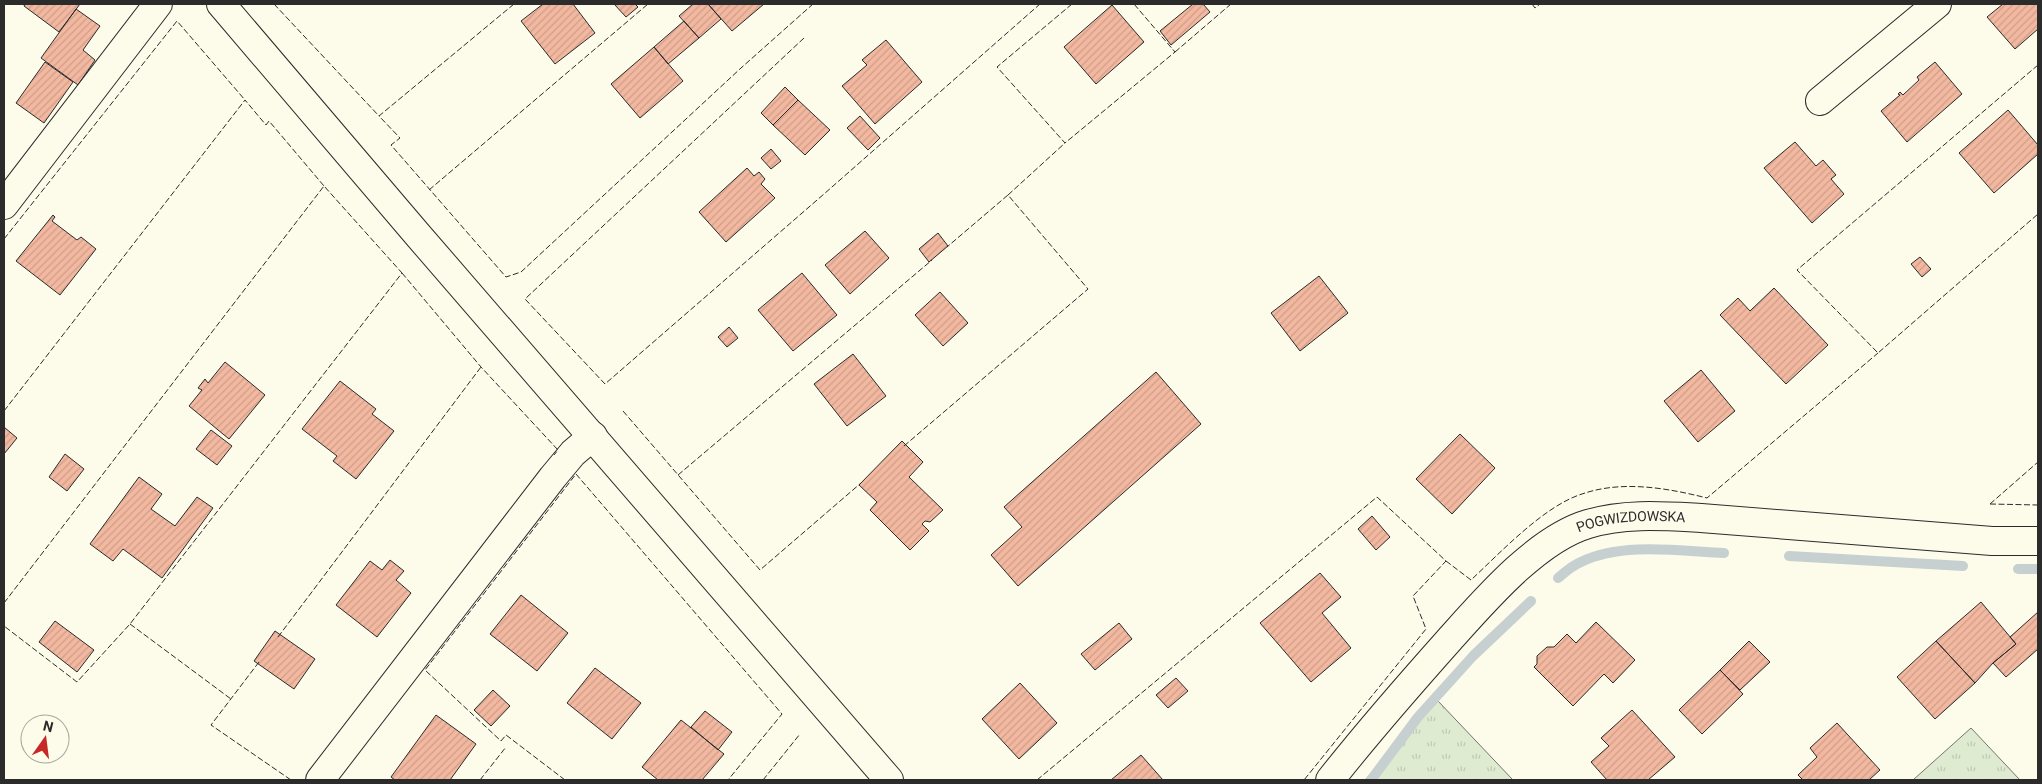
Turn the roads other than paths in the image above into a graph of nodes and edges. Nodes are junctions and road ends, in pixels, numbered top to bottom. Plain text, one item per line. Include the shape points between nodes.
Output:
1 (158, 4) edge
2 (222, 4) edge
3 (1937, 4) edge
4 (1820, 101) dead end
5 (4, 205) edge
6 (593, 436) junction
7 (2038, 541) edge
8 (320, 780) edge
9 (889, 780) edge
10 (1330, 780) edge

1 - 5 street
2 - 6 street
3 - 4 street
6 - 8 street via 553,477
6 - 9 street
7 - 10 street, POGWIZDOWSKA via 1992,541 1652,516 1620,517 1587,524 1552,541 1494,592 1409,684

